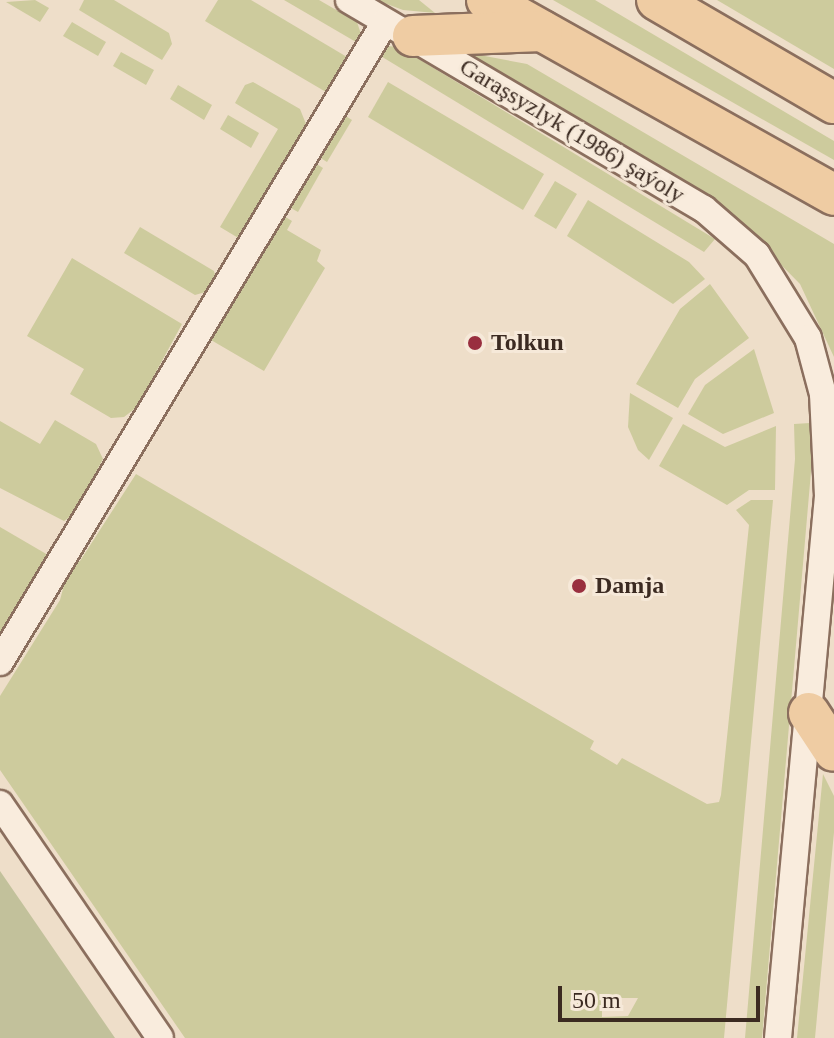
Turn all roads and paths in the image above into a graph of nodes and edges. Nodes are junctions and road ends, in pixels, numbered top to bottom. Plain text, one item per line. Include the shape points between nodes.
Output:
1 (349, 0) edge
2 (487, 0) edge
3 (657, 0) edge
4 (399, 29) junction
5 (542, 31) junction
6 (834, 103) edge
7 (834, 195) edge
8 (0, 662) edge
9 (809, 713) junction
10 (834, 751) edge
11 (0, 804) edge
12 (160, 1038) edge
13 (778, 1038) edge

1 - 4 street, Garaşsyzlyk (1986) şaýoly
2 - 5 main road
3 - 6 main road
4 - 5 main road
4 - 8 street
4 - 9 street, Garaşsyzlyk (1986) şaýoly via 704,209 757,255 778,284 808,338 823,394 827,439 828,496
5 - 7 main road
9 - 10 main road
9 - 13 street, Garaşsyzlyk (1986) şaýoly
11 - 12 street

